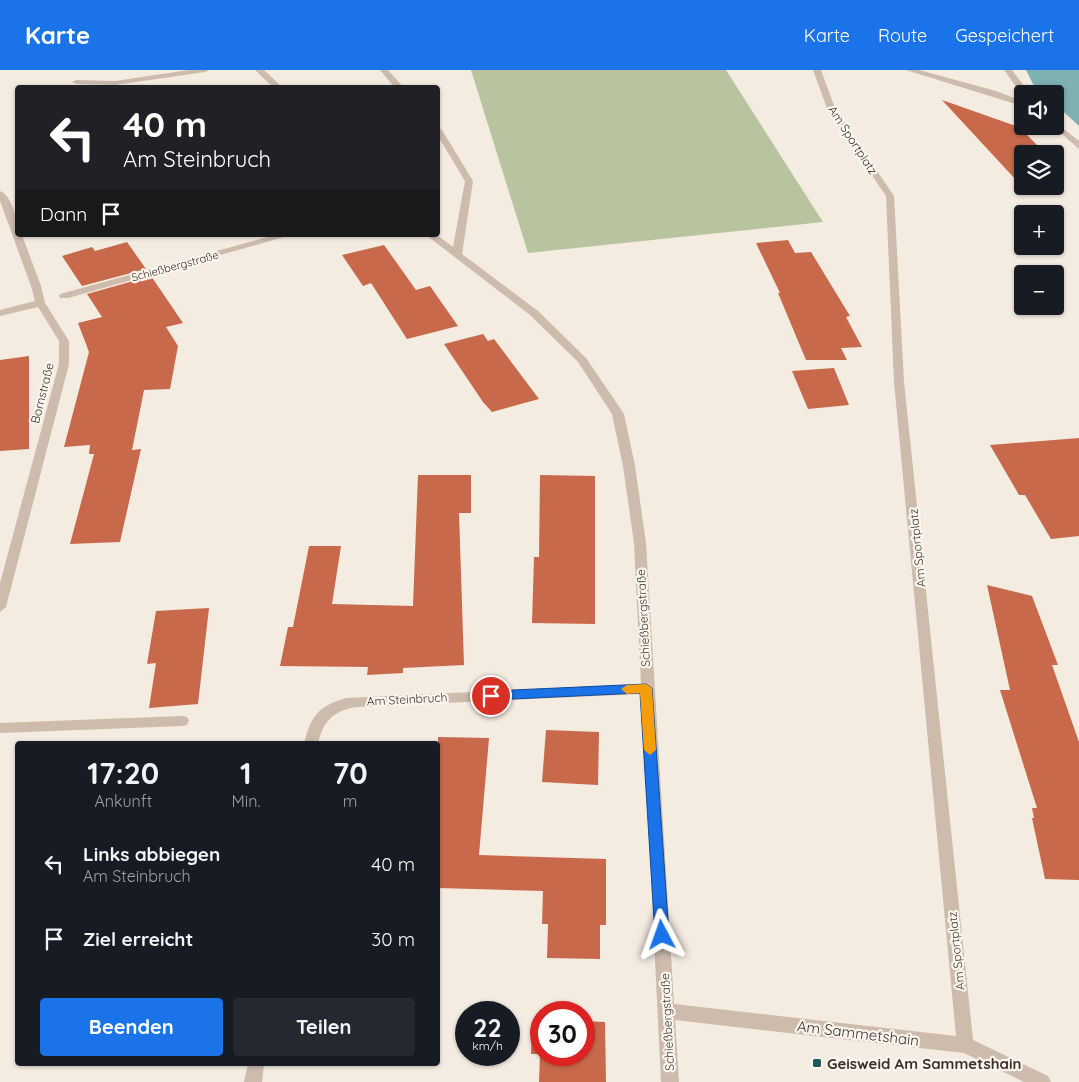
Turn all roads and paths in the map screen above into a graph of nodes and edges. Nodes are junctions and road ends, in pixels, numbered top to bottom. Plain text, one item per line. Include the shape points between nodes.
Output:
1 (205, 70) edge
2 (259, 70) edge
3 (817, 70) edge
4 (910, 70) edge
5 (1008, 70) edge
6 (388, 71) edge
7 (76, 82) dead end
8 (276, 85) edge
9 (398, 85) edge
10 (1019, 85) edge
11 (1014, 101) edge
12 (1064, 132) edge
13 (440, 133) edge
14 (1079, 146) edge
15 (0, 194) edge
16 (15, 229) edge
17 (18, 237) edge
18 (279, 237) edge
19 (434, 237) edge
20 (457, 254) junction
21 (64, 296) dead end
22 (40, 303) junction
23 (0, 313) edge
24 (0, 607) edge
25 (646, 688) junction
26 (182, 721) dead end
27 (0, 728) edge
28 (312, 741) edge
29 (667, 1011) junction
30 (965, 1045) junction
31 (256, 1066) edge
32 (253, 1082) edge
33 (670, 1082) edge
34 (1042, 1082) edge

1 - 7 street via 115,84
2 - 8 street
3 - 30 street, Am Sportplatz via 832,111 890,196 899,382
4 - 11 street
5 - 10 street
6 - 9 street
12 - 14 street
13 - 20 street via 469,181
15 - 16 street, Bornstraße
17 - 22 street, Bornstraße
18 - 21 street, Schießbergstraße
19 - 20 street, Schießbergstraße
20 - 25 street, Schießbergstraße via 534,313 582,360 618,414 630,466 640,543
22 - 23 street
22 - 24 street, Bornstraße via 64,340 64,364
25 - 28 street, Am Steinbruch via 335,705 322,714
25 - 29 street, Schießbergstraße
26 - 27 street
29 - 30 street, Am Sammetshain
29 - 33 street, Schießbergstraße
30 - 34 street, Am Sammetshain
31 - 32 street

